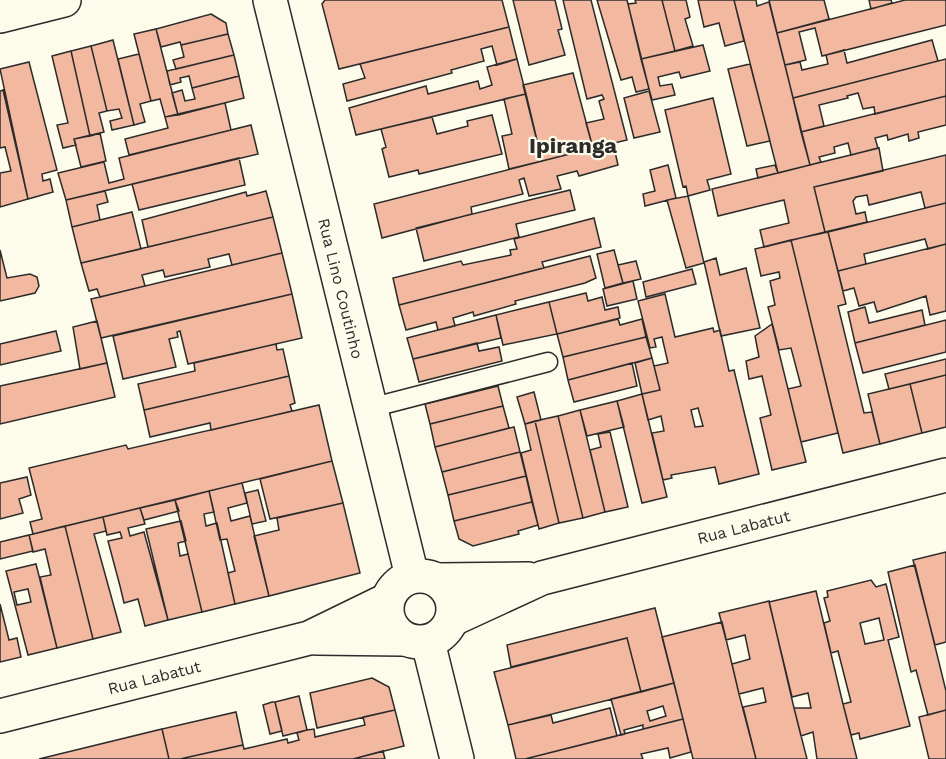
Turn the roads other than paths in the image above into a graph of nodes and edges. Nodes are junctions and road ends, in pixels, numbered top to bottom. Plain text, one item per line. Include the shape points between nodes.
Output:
1 (64, 0) edge
2 (270, 0) edge
3 (0, 16) edge
4 (548, 363) dead end
5 (370, 408) junction
6 (946, 475) edge
7 (425, 578) junction
8 (542, 578) junction
9 (387, 600) junction
10 (453, 619) junction
11 (309, 638) junction
12 (415, 640) junction
13 (0, 716) edge
14 (457, 759) edge

1 - 3 street
2 - 5 street, Rua Lino Coutinho
4 - 5 lane
5 - 7 street, Rua Lino Coutinho
6 - 8 street, Rua Labatut
7 - 8 street, Rua Labatut
7 - 9 street via 396,585
7 - 10 street via 452,597
8 - 10 street, Rua Labatut
9 - 11 street, Rua Labatut
9 - 12 street via 388,622
10 - 12 street via 444,634
11 - 12 street, Rua Labatut
11 - 13 street, Rua Labatut
12 - 14 street

